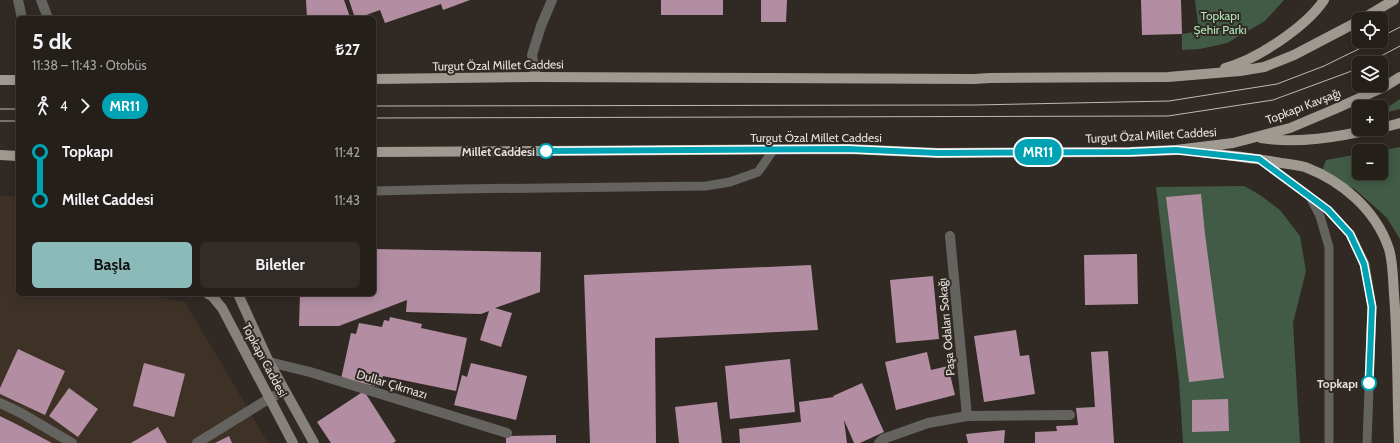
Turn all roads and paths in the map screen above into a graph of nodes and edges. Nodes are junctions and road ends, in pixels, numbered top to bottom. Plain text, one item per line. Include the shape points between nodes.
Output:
1 (18, 0) edge
2 (41, 0) edge
3 (552, 0) edge
4 (1324, 0) edge
5 (1394, 0) edge
6 (1374, 12) edge
7 (22, 16) edge
8 (47, 16) edge
9 (1352, 25) edge
10 (1198, 75) junction
11 (536, 77) junction
12 (1400, 77) edge
13 (16, 78) edge
14 (376, 79) edge
15 (0, 80) edge
16 (1400, 123) edge
17 (1388, 126) edge
18 (1352, 133) edge
19 (1257, 137) junction
20 (774, 150) junction
21 (1176, 150) junction
22 (376, 152) edge
23 (0, 155) edge
24 (16, 156) edge
25 (1259, 159) junction
26 (376, 191) edge
27 (1310, 196) junction
28 (950, 236) dead end
29 (212, 296) edge
30 (239, 296) edge
31 (269, 362) junction
32 (285, 391) junction
33 (270, 398) junction
34 (0, 403) edge
35 (1070, 415) dead end
36 (967, 416) junction
37 (507, 433) dead end
38 (72, 443) edge
39 (197, 443) edge
40 (293, 443) edge
41 (314, 443) edge
42 (879, 443) edge
43 (1329, 443) edge
44 (1367, 443) edge
45 (1398, 443) edge

1 - 7 street
2 - 8 street
3 - 11 street via 532,55
4 - 10 main road via 1309,17 1257,55 1233,66
5 - 6 main road
9 - 10 main road via 1294,55 1264,67
10 - 11 main road, Turgut Özal Millet Caddesi via 974,79
11 - 14 main road, Turgut Özal Millet Caddesi
12 - 19 main road, Topkapı Kavşağı via 1384,87 1290,128
13 - 15 main road
16 - 17 main road
18 - 19 main road via 1307,140
19 - 21 main road, Turgut Özal Millet Caddesi via 1233,143
20 - 21 main road, Turgut Özal Millet Caddesi via 848,149 938,153
20 - 22 main road, Turgut Özal Millet Caddesi
20 - 26 lane via 758,172 730,182 706,186
21 - 25 main road
23 - 24 main road
25 - 27 lane
25 - 45 main road via 1304,167 1322,175 1360,202 1378,226 1389,250 1392,277
27 - 43 lane via 1320,216 1329,247
27 - 44 lane via 1328,210 1350,234 1364,264 1372,307
28 - 36 street, Paşa Odaları Sokağı
29 - 33 main road, Topkapı Caddesi via 222,308
30 - 31 main road, Topkapı Caddesi
31 - 32 main road, Topkapı Caddesi
31 - 37 street, Dullar Çıkmazı via 310,372
32 - 33 street
32 - 41 main road, Topkapı Caddesi
33 - 39 street
33 - 40 main road, Topkapı Caddesi
34 - 38 street
35 - 36 street
36 - 42 street via 928,423

